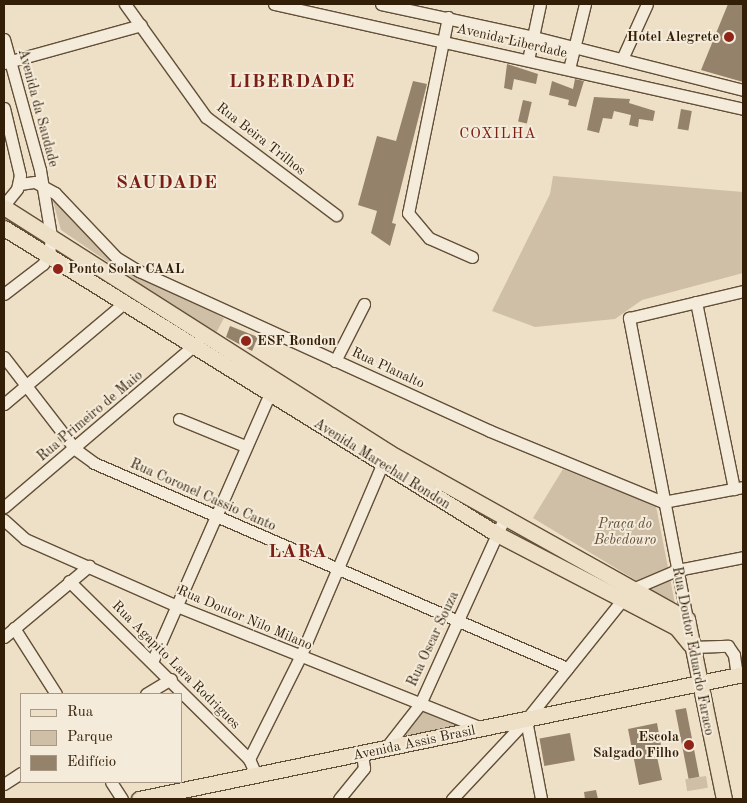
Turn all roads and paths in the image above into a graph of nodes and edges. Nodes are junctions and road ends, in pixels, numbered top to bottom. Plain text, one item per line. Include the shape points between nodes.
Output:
1 (125, 4) edge
2 (274, 4) edge
3 (381, 4) edge
4 (540, 4) edge
5 (584, 4) edge
6 (648, 4) edge
7 (448, 17) junction
8 (141, 25) junction
9 (534, 37) junction
10 (4, 39) edge
11 (443, 41) junction
12 (574, 47) junction
13 (622, 59) junction
14 (528, 60) junction
15 (7, 62) edge
16 (569, 69) junction
17 (743, 90) edge
18 (4, 108) edge
19 (743, 109) edge
20 (20, 184) junction
21 (44, 184) junction
22 (4, 206) edge
23 (336, 215) dead end
24 (4, 228) edge
25 (51, 236) junction
26 (49, 255) junction
27 (472, 257) dead end
28 (743, 291) edge
29 (4, 294) edge
30 (124, 302) junction
31 (696, 302) junction
32 (364, 304) dead end
33 (204, 335) junction
34 (194, 347) junction
35 (4, 357) edge
36 (335, 361) junction
37 (25, 387) junction
38 (272, 387) junction
39 (4, 404) edge
40 (179, 419) dead end
41 (245, 446) junction
42 (75, 449) junction
43 (382, 465) junction
44 (739, 488) edge
45 (663, 502) junction
46 (4, 507) edge
47 (213, 516) junction
48 (504, 519) junction
49 (4, 520) edge
50 (496, 534) junction
51 (743, 557) edge
52 (89, 566) junction
53 (335, 569) junction
54 (677, 570) junction
55 (69, 581) junction
56 (625, 595) junction
57 (179, 607) junction
58 (687, 619) junction
59 (458, 622) junction
60 (14, 628) junction
61 (4, 637) edge
62 (692, 647) junction
63 (300, 657) junction
64 (152, 662) junction
65 (567, 668) junction
66 (741, 678) edge
67 (170, 679) junction
68 (695, 687) junction
69 (55, 693) edge
70 (148, 693) edge
71 (420, 704) junction
72 (526, 720) junction
73 (483, 729) junction
74 (385, 749) junction
75 (362, 754) junction
76 (249, 760) junction
77 (20, 774) edge
78 (256, 775) junction
79 (112, 783) edge
80 (4, 784) edge
81 (122, 799) edge
82 (139, 799) edge
83 (339, 799) edge
84 (452, 799) edge
85 (541, 799) edge
86 (724, 799) edge

1 - 8 street, Rua Beira Trilhos
2 - 11 street, Avenida Liberdade
3 - 7 street, Avenida Liberdade
4 - 9 street
5 - 12 street
6 - 13 street
7 - 9 street, Avenida Liberdade
7 - 11 street
8 - 15 street
8 - 23 street, Rua Beira Trilhos via 206,118
9 - 12 street, Avenida Liberdade
9 - 14 street
10 - 15 street, Avenida da Saudade
11 - 14 street, Avenida Liberdade
11 - 27 street via 408,213 429,238
12 - 13 street, Avenida Liberdade
12 - 16 street
13 - 17 street, Avenida Liberdade
14 - 16 street, Avenida Liberdade
15 - 21 street, Avenida da Saudade
16 - 19 street, Avenida Liberdade
18 - 20 street
20 - 21 street
20 - 22 street, Avenida Marechal Rondon
21 - 25 street
21 - 36 street, Rua Planalto via 117,258
22 - 25 main road, Avenida Marechal Rondon
24 - 26 main road, Avenida Marechal Rondon
25 - 26 street
25 - 33 main road, Avenida Marechal Rondon
26 - 29 street via 43,264
26 - 30 main road, Avenida Marechal Rondon
28 - 31 street
30 - 34 main road, Avenida Marechal Rondon
30 - 37 street
31 - 44 street
31 - 45 street, Rua Doutor Eduardo Faraco via 629,318
32 - 36 street
33 - 34 street
33 - 38 main road, Avenida Marechal Rondon
34 - 38 main road, Avenida Marechal Rondon
34 - 42 street, Rua Primeiro de Maio
35 - 37 street, Rua Coronel Cassio Canto
36 - 45 street, Rua Planalto via 490,431
37 - 39 street
37 - 42 street, Rua Coronel Cassio Canto
38 - 41 street
38 - 43 main road, Avenida Marechal Rondon
38 - 48 main road, Avenida Marechal Rondon
40 - 41 street
41 - 47 street
42 - 46 street, Rua Primeiro de Maio
42 - 47 street, Rua Coronel Cassio Canto via 94,462
43 - 50 main road, Avenida Marechal Rondon
43 - 53 street
44 - 45 street
45 - 54 street, Rua Doutor Eduardo Faraco
47 - 53 street, Rua Coronel Cassio Canto
47 - 57 street
48 - 50 street
48 - 56 main road, Avenida Marechal Rondon
49 - 52 street, Rua Doutor Nilo Milano via 25,539
50 - 56 main road, Avenida Marechal Rondon
50 - 59 street, Rua Oscar Souza
51 - 54 street
52 - 55 street
52 - 57 street, Rua Doutor Nilo Milano
53 - 59 street, Rua Coronel Cassio Canto
53 - 63 street
54 - 56 street
54 - 58 street, Rua Doutor Eduardo Faraco
55 - 60 street
55 - 64 street, Rua Agapito Lara Rodrigues
56 - 58 main road, Avenida Marechal Rondon
56 - 62 main road, Avenida Marechal Rondon via 676,627
56 - 65 street
57 - 63 street, Rua Doutor Nilo Milano
57 - 64 street
58 - 62 main road, Rua Doutor Eduardo Faraco
59 - 65 street, Rua Coronel Cassio Canto
59 - 71 street, Rua Oscar Souza
60 - 61 street
60 - 69 street
62 - 66 street via 728,646
62 - 68 main road, Rua Doutor Eduardo Faraco
63 - 71 street, Rua Doutor Nilo Milano
63 - 76 street
64 - 67 street, Rua Agapito Lara Rodrigues
65 - 72 street
66 - 68 main road, Avenida Assis Brasil
67 - 70 street
67 - 76 street, Rua Agapito Lara Rodrigues
68 - 72 main road, Avenida Assis Brasil
68 - 86 main road, Rua Doutor Eduardo Faraco
71 - 73 street, Rua Doutor Nilo Milano
71 - 74 street, Rua Oscar Souza
72 - 73 main road, Avenida Assis Brasil
72 - 84 street
72 - 85 street
73 - 74 main road, Avenida Assis Brasil
74 - 75 main road, Avenida Assis Brasil
75 - 78 main road, Avenida Assis Brasil
75 - 83 street via 364,768
76 - 78 street, Rua Agapito Lara Rodrigues
77 - 80 street
78 - 82 main road, Avenida Assis Brasil
79 - 81 street

